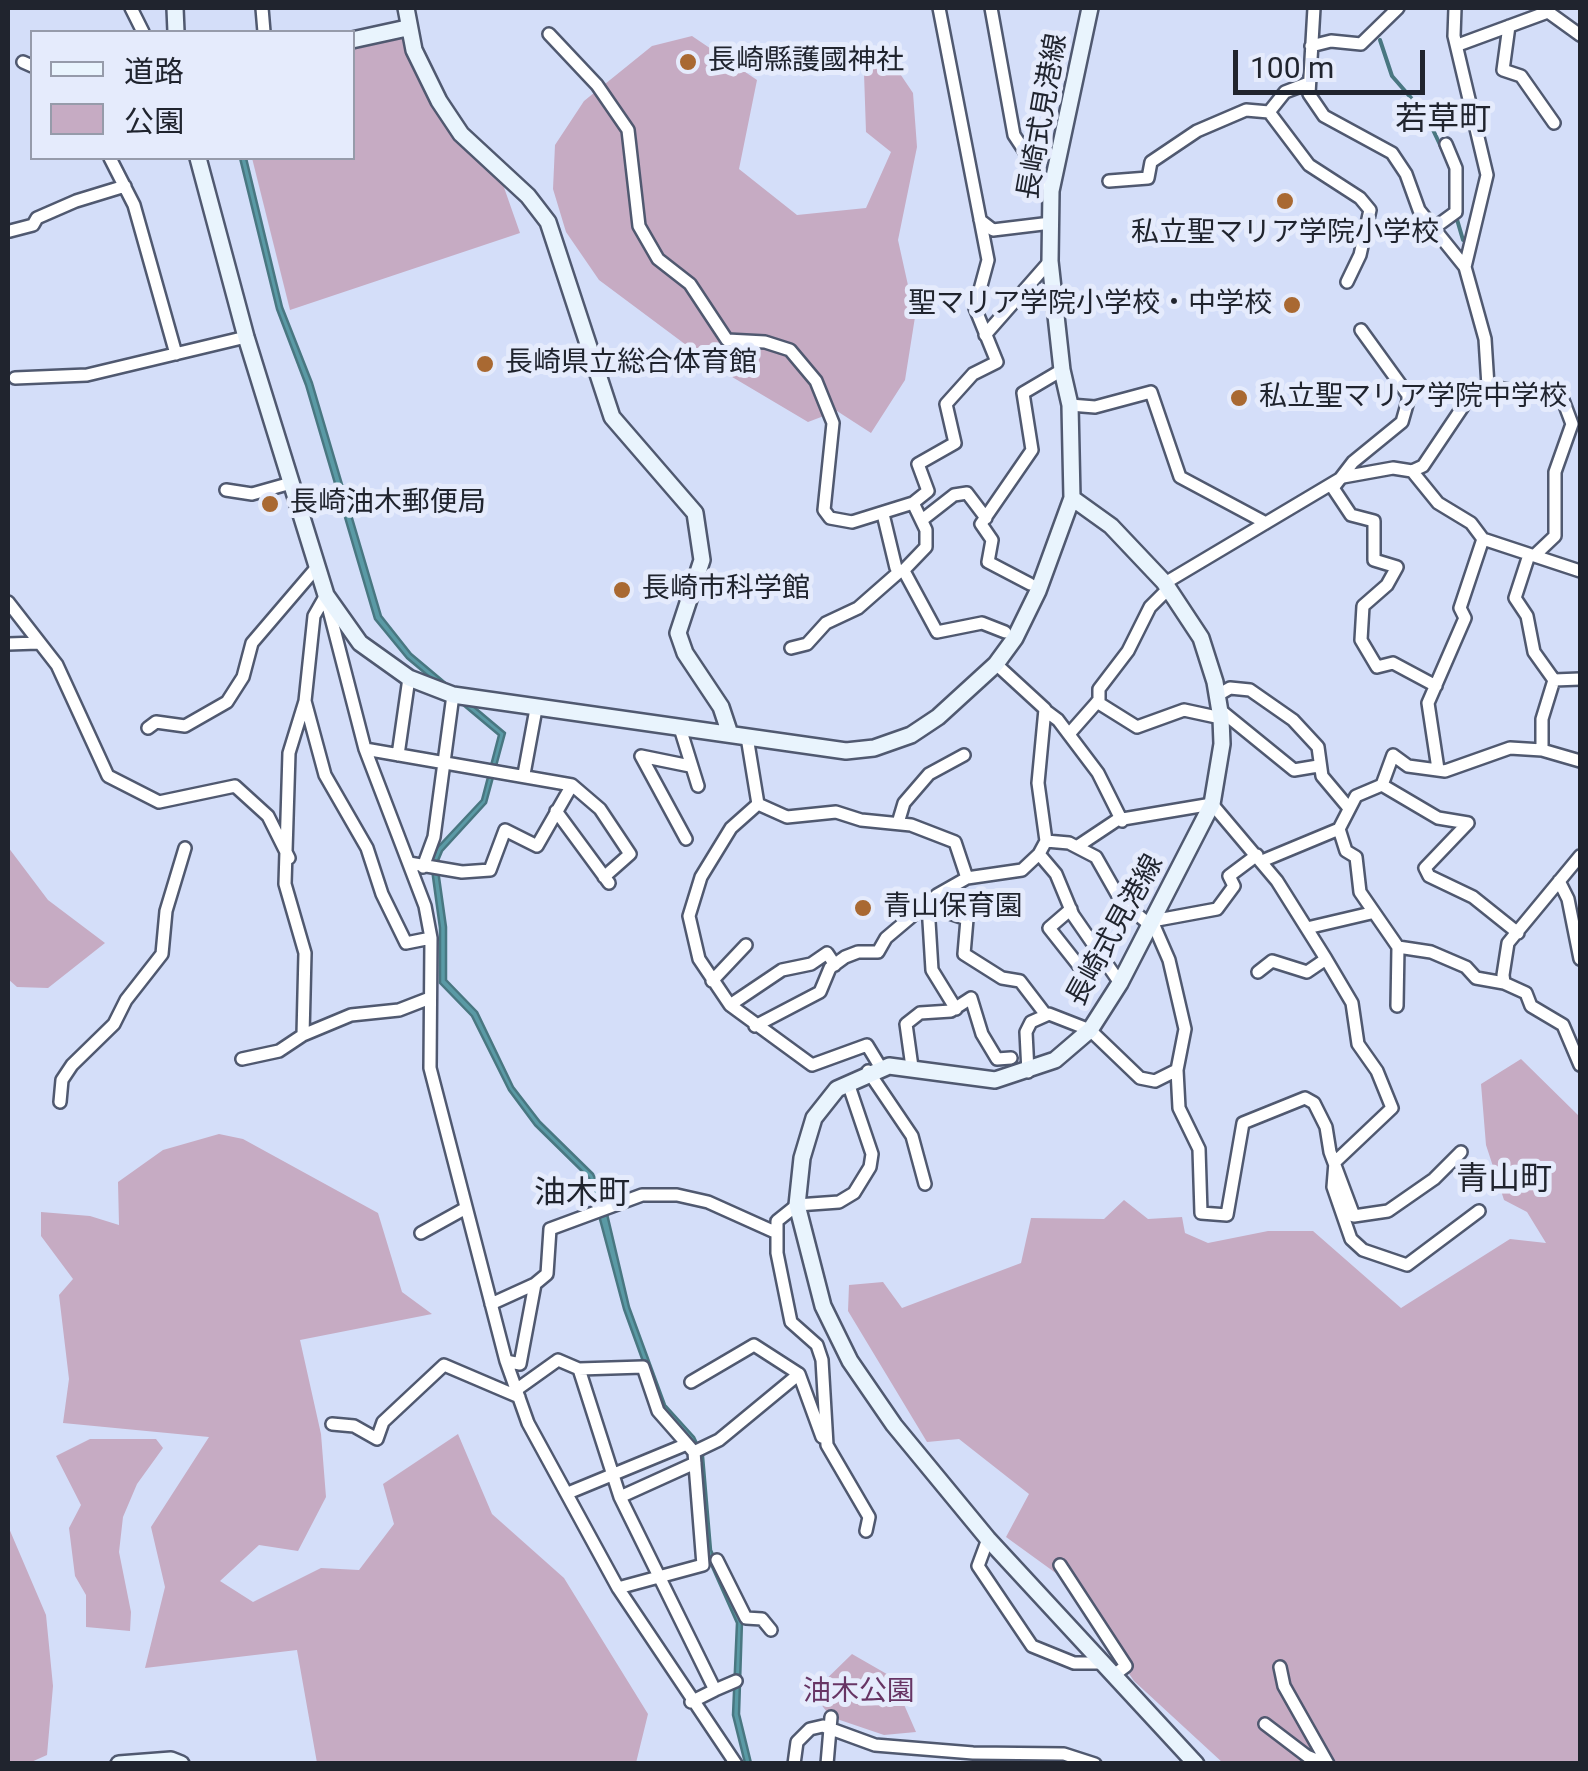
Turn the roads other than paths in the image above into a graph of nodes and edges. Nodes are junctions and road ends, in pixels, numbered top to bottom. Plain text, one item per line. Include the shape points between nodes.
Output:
1 (406, 8) edge
2 (939, 8) edge
3 (992, 8) edge
4 (1090, 8) edge
5 (1314, 8) edge
6 (1398, 8) edge
7 (1455, 8) edge
8 (1544, 10) edge
9 (1509, 26) junction
10 (407, 28) junction
11 (550, 34) dead end
12 (1580, 35) edge
13 (355, 39) edge
14 (1458, 45) junction
15 (1311, 46) junction
16 (1306, 84) junction
17 (1269, 112) junction
18 (1554, 124) dead end
19 (1446, 144) dead end
20 (111, 160) edge
21 (199, 160) edge
22 (1109, 181) dead end
23 (125, 186) junction
24 (1051, 191) junction
25 (980, 220) junction
26 (1050, 223) junction
27 (1434, 228) junction
28 (10, 230) edge
29 (1050, 261) junction
30 (1466, 267) junction
31 (1347, 282) dead end
32 (1361, 330) dead end
33 (984, 335) junction
34 (246, 337) junction
35 (176, 354) junction
36 (1062, 370) junction
37 (15, 378) dead end
38 (1488, 386) junction
39 (1070, 405) junction
40 (1576, 425) edge
41 (1412, 471) junction
42 (1343, 477) junction
43 (291, 483) junction
44 (226, 490) dead end
45 (1072, 498) junction
46 (913, 503) junction
47 (883, 514) junction
48 (986, 518) junction
49 (922, 520) junction
50 (1266, 523) junction
51 (1483, 538) junction
52 (1532, 555) junction
53 (317, 567) junction
54 (902, 571) junction
55 (1580, 571) edge
56 (1030, 584) dead end
57 (1167, 586) junction
58 (326, 596) junction
59 (8, 602) edge
60 (1006, 632) dead end
61 (38, 643) junction
62 (8, 644) edge
63 (791, 648) dead end
64 (996, 664) junction
65 (409, 678) junction
66 (1580, 679) edge
67 (1554, 680) junction
68 (1436, 686) junction
69 (454, 695) junction
70 (304, 700) junction
71 (1097, 702) junction
72 (1219, 707) junction
73 (536, 710) junction
74 (1046, 712) junction
75 (148, 728) dead end
76 (680, 728) junction
77 (730, 734) junction
78 (1069, 734) junction
79 (748, 737) junction
80 (365, 749) junction
81 (1542, 750) junction
82 (398, 755) junction
83 (964, 755) dead end
84 (1580, 761) edge
85 (443, 763) junction
86 (690, 766) junction
87 (1318, 766) junction
88 (1438, 769) junction
89 (524, 774) junction
90 (1382, 784) junction
91 (572, 785) junction
92 (698, 786) dead end
93 (758, 804) junction
94 (1212, 804) junction
95 (1348, 807) junction
96 (556, 812) junction
97 (1122, 821) junction
98 (898, 823) junction
99 (1338, 829) junction
100 (686, 840) dead end
101 (1046, 842) junction
102 (1078, 846) junction
103 (185, 848) dead end
104 (1039, 854) junction
105 (1580, 856) edge
106 (288, 858) junction
107 (1259, 858) junction
108 (409, 863) junction
109 (423, 867) junction
110 (967, 878) junction
111 (1559, 882) junction
112 (1580, 900) edge
113 (928, 907) junction
114 (1070, 909) junction
115 (1568, 909) junction
116 (1371, 913) junction
117 (1151, 923) junction
118 (1307, 928) junction
119 (1518, 933) junction
120 (431, 938) junction
121 (746, 945) dead end
122 (1398, 947) junction
123 (1326, 959) junction
124 (1580, 959) edge
125 (835, 965) junction
126 (1083, 972) dead end
127 (1258, 972) dead end
128 (712, 981) junction
129 (1120, 983) junction
130 (1504, 983) junction
131 (430, 998) junction
132 (730, 1005) junction
133 (1397, 1006) dead end
134 (956, 1009) junction
135 (1046, 1014) junction
136 (755, 1026) junction
137 (1090, 1030) junction
138 (303, 1035) junction
139 (1011, 1058) dead end
140 (242, 1059) dead end
141 (1580, 1066) edge
142 (912, 1067) junction
143 (875, 1070) junction
144 (1177, 1070) junction
145 (1028, 1072) junction
146 (848, 1082) junction
147 (60, 1102) dead end
148 (1461, 1152) dead end
149 (1335, 1162) junction
150 (924, 1184) dead end
151 (797, 1206) junction
152 (466, 1208) junction
153 (1479, 1212) dead end
154 (422, 1233) dead end
155 (777, 1233) junction
156 (535, 1284) junction
157 (491, 1304) junction
158 (506, 1361) junction
159 (580, 1369) junction
160 (799, 1374) junction
161 (691, 1382) dead end
162 (517, 1394) junction
163 (332, 1424) dead end
164 (826, 1446) junction
165 (692, 1453) junction
166 (612, 1477) junction
167 (568, 1493) junction
168 (620, 1497) junction
169 (866, 1531) dead end
170 (988, 1539) junction
171 (703, 1565) junction
172 (1060, 1566) dead end
173 (662, 1576) junction
174 (618, 1588) junction
175 (770, 1630) dead end
176 (1280, 1668) dead end
177 (1108, 1669) junction
178 (736, 1681) dead end
179 (715, 1690) junction
180 (691, 1702) junction
181 (830, 1722) junction
182 (1264, 1724) dead end
183 (118, 1764) edge
184 (181, 1764) edge
185 (736, 1764) edge
186 (794, 1764) edge
187 (827, 1764) edge
188 (1095, 1764) edge
189 (1196, 1764) edge
190 (1327, 1764) edge

1 - 10 street
2 - 25 street
3 - 24 street via 1014,135
4 - 24 street, 長崎式見港線
5 - 15 street
6 - 15 street via 1362,44
7 - 14 street
8 - 9 street
8 - 12 street
9 - 14 street
9 - 18 street via 1503,70 1521,76
10 - 13 street
10 - 77 street via 438,101 461,134 548,222 612,417 695,513 702,560 678,633
11 - 47 street via 598,85 628,130 639,226 658,259 690,284 727,340 790,350 816,381 833,423 824,482 827,516 852,522
14 - 30 street via 1487,176
15 - 16 street
16 - 17 street via 1286,92
16 - 27 street via 1324,116 1392,153
17 - 22 street via 1246,110 1197,131 1151,162 1148,178
17 - 31 street via 1309,165 1370,210
19 - 27 street via 1456,168 1456,212
20 - 23 street
21 - 34 street
23 - 28 street
23 - 35 street
24 - 26 street, 長崎式見港線
25 - 26 street via 993,230
25 - 33 street via 988,260 975,308
26 - 29 street, 長崎式見港線
27 - 30 street
29 - 33 street
29 - 36 street, 長崎式見港線
30 - 38 street via 1485,338
32 - 42 street via 1408,401 1402,422
33 - 46 street via 997,362 973,374 946,404 954,445 918,464 930,487
34 - 35 street
34 - 43 street
35 - 37 street via 88,375
36 - 39 street, 長崎式見港線
36 - 48 street via 1023,393 1032,450
38 - 40 street via 1563,400
38 - 41 street via 1468,398 1434,454
39 - 45 street, 長崎式見港線
39 - 50 street via 1096,407 1151,392 1180,478
40 - 52 street via 1555,472 1555,536
41 - 42 street
41 - 51 street via 1438,504
42 - 50 street
42 - 68 street via 1332,488 1351,515 1374,520 1374,560 1397,567 1363,606 1361,640 1376,666 1392,663
43 - 44 street via 252,494
43 - 53 street
45 - 57 street, 長崎式見港線 via 1111,526
45 - 64 street via 1038,591
46 - 47 street
46 - 49 street
47 - 54 street
48 - 49 street via 967,493
48 - 56 street via 981,524 992,540 988,562
49 - 54 street via 926,547
50 - 57 street
51 - 52 street
51 - 68 street via 1460,608 1466,618
52 - 55 street
52 - 67 street via 1515,598 1527,616 1534,652
53 - 58 street
53 - 75 street via 252,643 227,702 185,726 156,722
54 - 60 street via 937,632 982,623
54 - 63 street via 858,608 826,622 807,644
57 - 71 street via 1099,689
57 - 72 street, 長崎式見港線 via 1201,638
58 - 65 street via 360,643
58 - 70 street via 314,616
58 - 80 street
59 - 61 street
61 - 62 street
61 - 106 street via 58,665 108,776 159,802 235,786 268,816
64 - 74 street
64 - 79 street via 938,717 874,748
65 - 69 street
65 - 82 street
66 - 67 street
67 - 81 street via 1542,720
68 - 88 street via 1428,703
69 - 73 street
69 - 85 street
70 - 106 street via 288,753
70 - 120 street via 326,774 368,848 406,943
71 - 72 street via 1137,728 1184,710
71 - 78 street
72 - 87 street via 1294,770
72 - 87 street via 1230,688 1250,690 1318,748
72 - 94 street, 長崎式見港線 via 1222,744
73 - 76 street
73 - 89 street
74 - 78 street
74 - 101 street via 1038,784
76 - 77 street
76 - 86 street
77 - 79 street
78 - 97 street
79 - 93 street
80 - 82 street
80 - 108 street
81 - 84 street
81 - 88 street via 1510,748 1463,767
82 - 85 street
83 - 98 street via 928,774 904,803
85 - 89 street
85 - 109 street via 434,837
86 - 92 street
86 - 100 street via 641,756
87 - 95 street
88 - 90 street via 1408,766 1393,755
89 - 91 street
90 - 95 street
90 - 119 street via 1438,818 1468,824 1424,868
91 - 96 street
91 - 96 street via 600,809 630,854 607,880
93 - 98 street via 787,817 836,812
93 - 128 street via 731,828 691,908 690,930
94 - 97 street
94 - 107 street
94 - 117 street, 長崎式見港線
95 - 99 street
96 - 109 street via 537,846 505,830 490,870
97 - 102 street
98 - 110 street via 956,842
99 - 107 street
99 - 116 street via 1356,857 1360,892
101 - 102 street
101 - 104 street
102 - 117 street via 1099,859 1120,901
103 - 147 street via 166,911 162,954 114,1024 62,1080
104 - 110 street via 1022,870
104 - 114 street
105 - 111 street
106 - 138 street via 288,902 308,976
107 - 117 street via 1229,876 1234,886 1217,909
107 - 118 street
108 - 109 street
108 - 120 street
110 - 113 street
111 - 115 street
111 - 119 street
112 - 115 street
113 - 125 street via 886,938 878,952 858,952
113 - 134 street via 932,970
113 - 135 street via 966,920 964,954 1002,978 1020,981
114 - 126 street via 1049,928
114 - 129 street
115 - 124 street
116 - 118 street
116 - 122 street
117 - 129 street, 長崎式見港線
117 - 144 street via 1169,960 1185,1029
118 - 123 street
119 - 130 street via 1508,944
120 - 131 street
121 - 128 street
122 - 130 street via 1431,952 1476,978
122 - 133 street
123 - 127 street via 1307,972 1272,961
123 - 149 street via 1352,1003 1358,1044 1392,1108
125 - 132 street via 827,954 782,970
125 - 136 street via 820,992
128 - 132 street
129 - 137 street, 長崎式見港線
130 - 141 street via 1563,1026
131 - 138 street via 400,1010 350,1014
131 - 152 street via 430,1068
132 - 136 street
134 - 139 street via 972,998 997,1060
134 - 142 street via 920,1012 906,1024
135 - 137 street
135 - 145 street via 1026,1032
136 - 143 street via 812,1064 866,1046
137 - 144 street via 1140,1078 1155,1081
137 - 145 street, 長崎式見港線 via 1056,1060
138 - 140 street via 280,1051
142 - 143 street, 長崎式見港線
142 - 145 street, 長崎式見港線 via 996,1080
143 - 146 street, 長崎式見港線
143 - 150 street via 912,1136
144 - 149 street via 1179,1108 1199,1150 1201,1212 1227,1214 1243,1123 1305,1098 1314,1102
146 - 151 street, 長崎式見港線 via 814,1118
146 - 151 street via 872,1154 870,1167 854,1193 839,1202
148 - 149 street via 1388,1211 1354,1216
149 - 153 street via 1340,1216 1363,1250 1408,1265
151 - 155 street via 777,1221
151 - 170 street, 長崎式見港線 via 822,1306 850,1361 894,1426
152 - 154 street
152 - 157 street
155 - 156 street via 708,1202 642,1196 550,1229 547,1274
155 - 164 street via 791,1322 822,1360
156 - 157 street
156 - 158 street via 520,1364
157 - 158 street
158 - 162 street
159 - 162 street via 558,1360
159 - 165 street via 643,1367 658,1411
159 - 166 street
160 - 161 street via 754,1345
160 - 164 street
160 - 165 street via 719,1440
162 - 163 street via 444,1364 383,1422 376,1439 354,1426
162 - 167 street
164 - 169 street via 869,1518
165 - 166 street
165 - 168 street
165 - 171 street
166 - 167 street
166 - 168 street
167 - 174 street
168 - 173 street
170 - 177 street, 長崎式見港線
170 - 177 street via 978,1566 1032,1646
171 - 173 street
171 - 175 street via 722,1556 746,1618 762,1619
172 - 177 street via 1126,1666
173 - 174 street
173 - 179 street
174 - 180 street
176 - 190 street
177 - 189 street, 長崎式見港線
178 - 179 street
179 - 180 street
180 - 185 street
181 - 186 street via 803,1734
181 - 187 street
181 - 188 street via 875,1745 1064,1754
182 - 190 street
183 - 184 street

